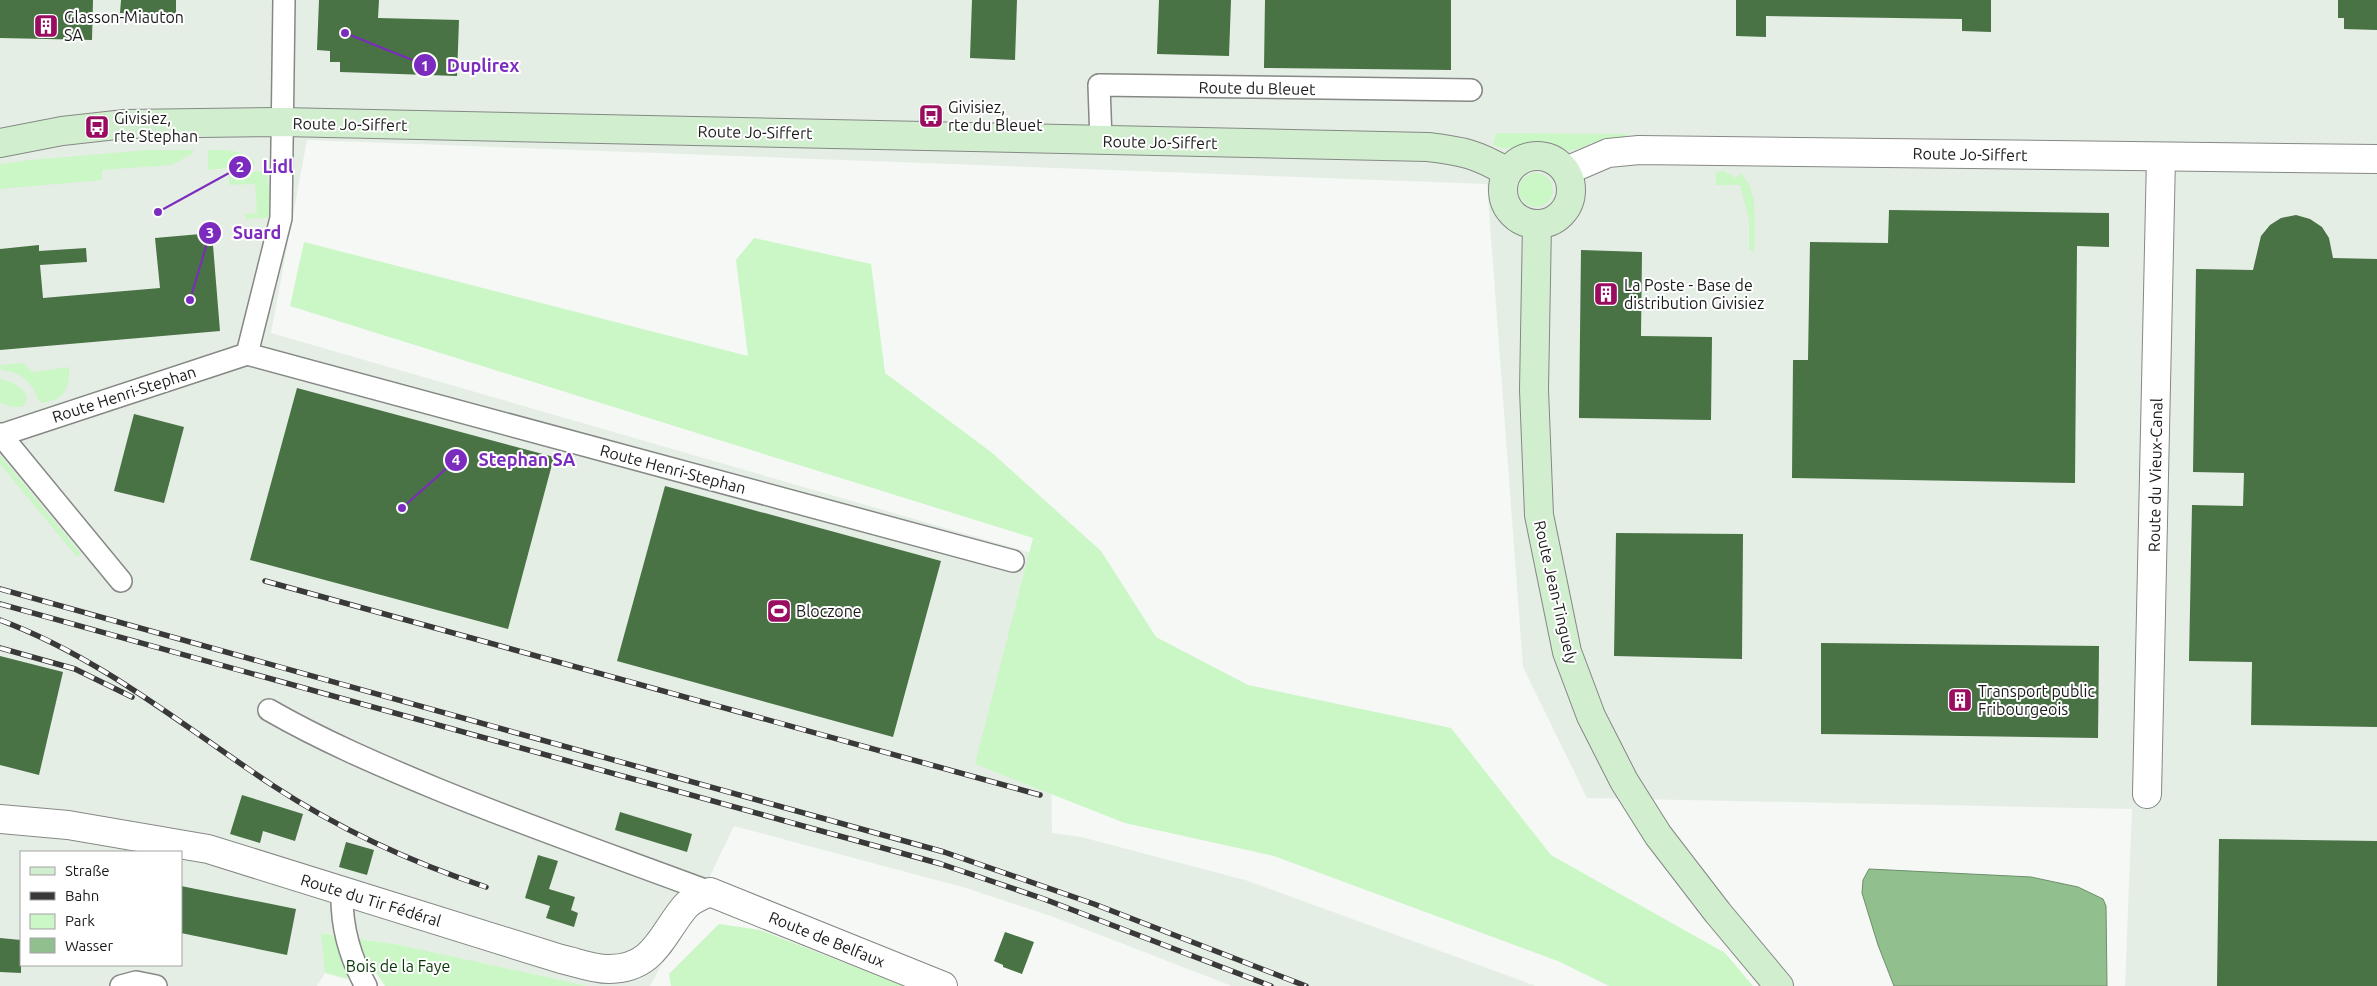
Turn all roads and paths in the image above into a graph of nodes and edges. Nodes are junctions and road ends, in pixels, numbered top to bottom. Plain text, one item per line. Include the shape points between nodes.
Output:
1 (284, 0) edge
2 (1471, 90) dead end
3 (282, 122) junction
4 (1101, 141) junction
5 (0, 143) edge
6 (2161, 157) junction
7 (2377, 159) edge
8 (1566, 171) junction
9 (1507, 172) junction
10 (1537, 224) junction
11 (247, 354) junction
12 (0, 435) edge
13 (1012, 561) dead end
14 (121, 581) dead end
15 (269, 710) dead end
16 (2147, 794) dead end
17 (0, 819) edge
18 (342, 891) junction
19 (710, 892) junction
20 (121, 986) edge
21 (156, 986) edge
22 (366, 986) edge
23 (943, 986) edge
24 (1779, 986) edge

1 - 3 street
2 - 4 street, Route du Bleuet via 1100,85
3 - 4 main road, Route Jo-Siffert
3 - 5 main road, Route Jo-Siffert via 131,124 62,130
3 - 11 street via 281,218
4 - 9 main road, Route Jo-Siffert via 1428,147 1464,151
6 - 7 street, Route Jo-Siffert
6 - 8 street, Route Jo-Siffert via 1639,150 1608,153
6 - 16 street, Route du Vieux-Canal
8 - 9 main road via 1558,162 1536,155 1520,160
8 - 10 main road via 1571,188 1568,205 1551,222
9 - 10 main road via 1503,184 1507,208 1527,223
10 - 24 main road, Route Jean-Tinguely via 1534,390 1539,515 1567,652 1591,716 1624,781 1658,835
11 - 12 street, Route Henri-Stephan
11 - 13 street, Route Henri-Stephan
12 - 14 street
15 - 19 street via 364,759 494,812
17 - 18 street, Route du Tir Fédéral via 68,825 208,849
18 - 19 street, Route du Tir Fédéral via 561,959 610,970 642,962 660,944 684,906
18 - 22 street via 343,926 352,957
19 - 23 street, Route de Belfaux
20 - 21 street via 136,982

